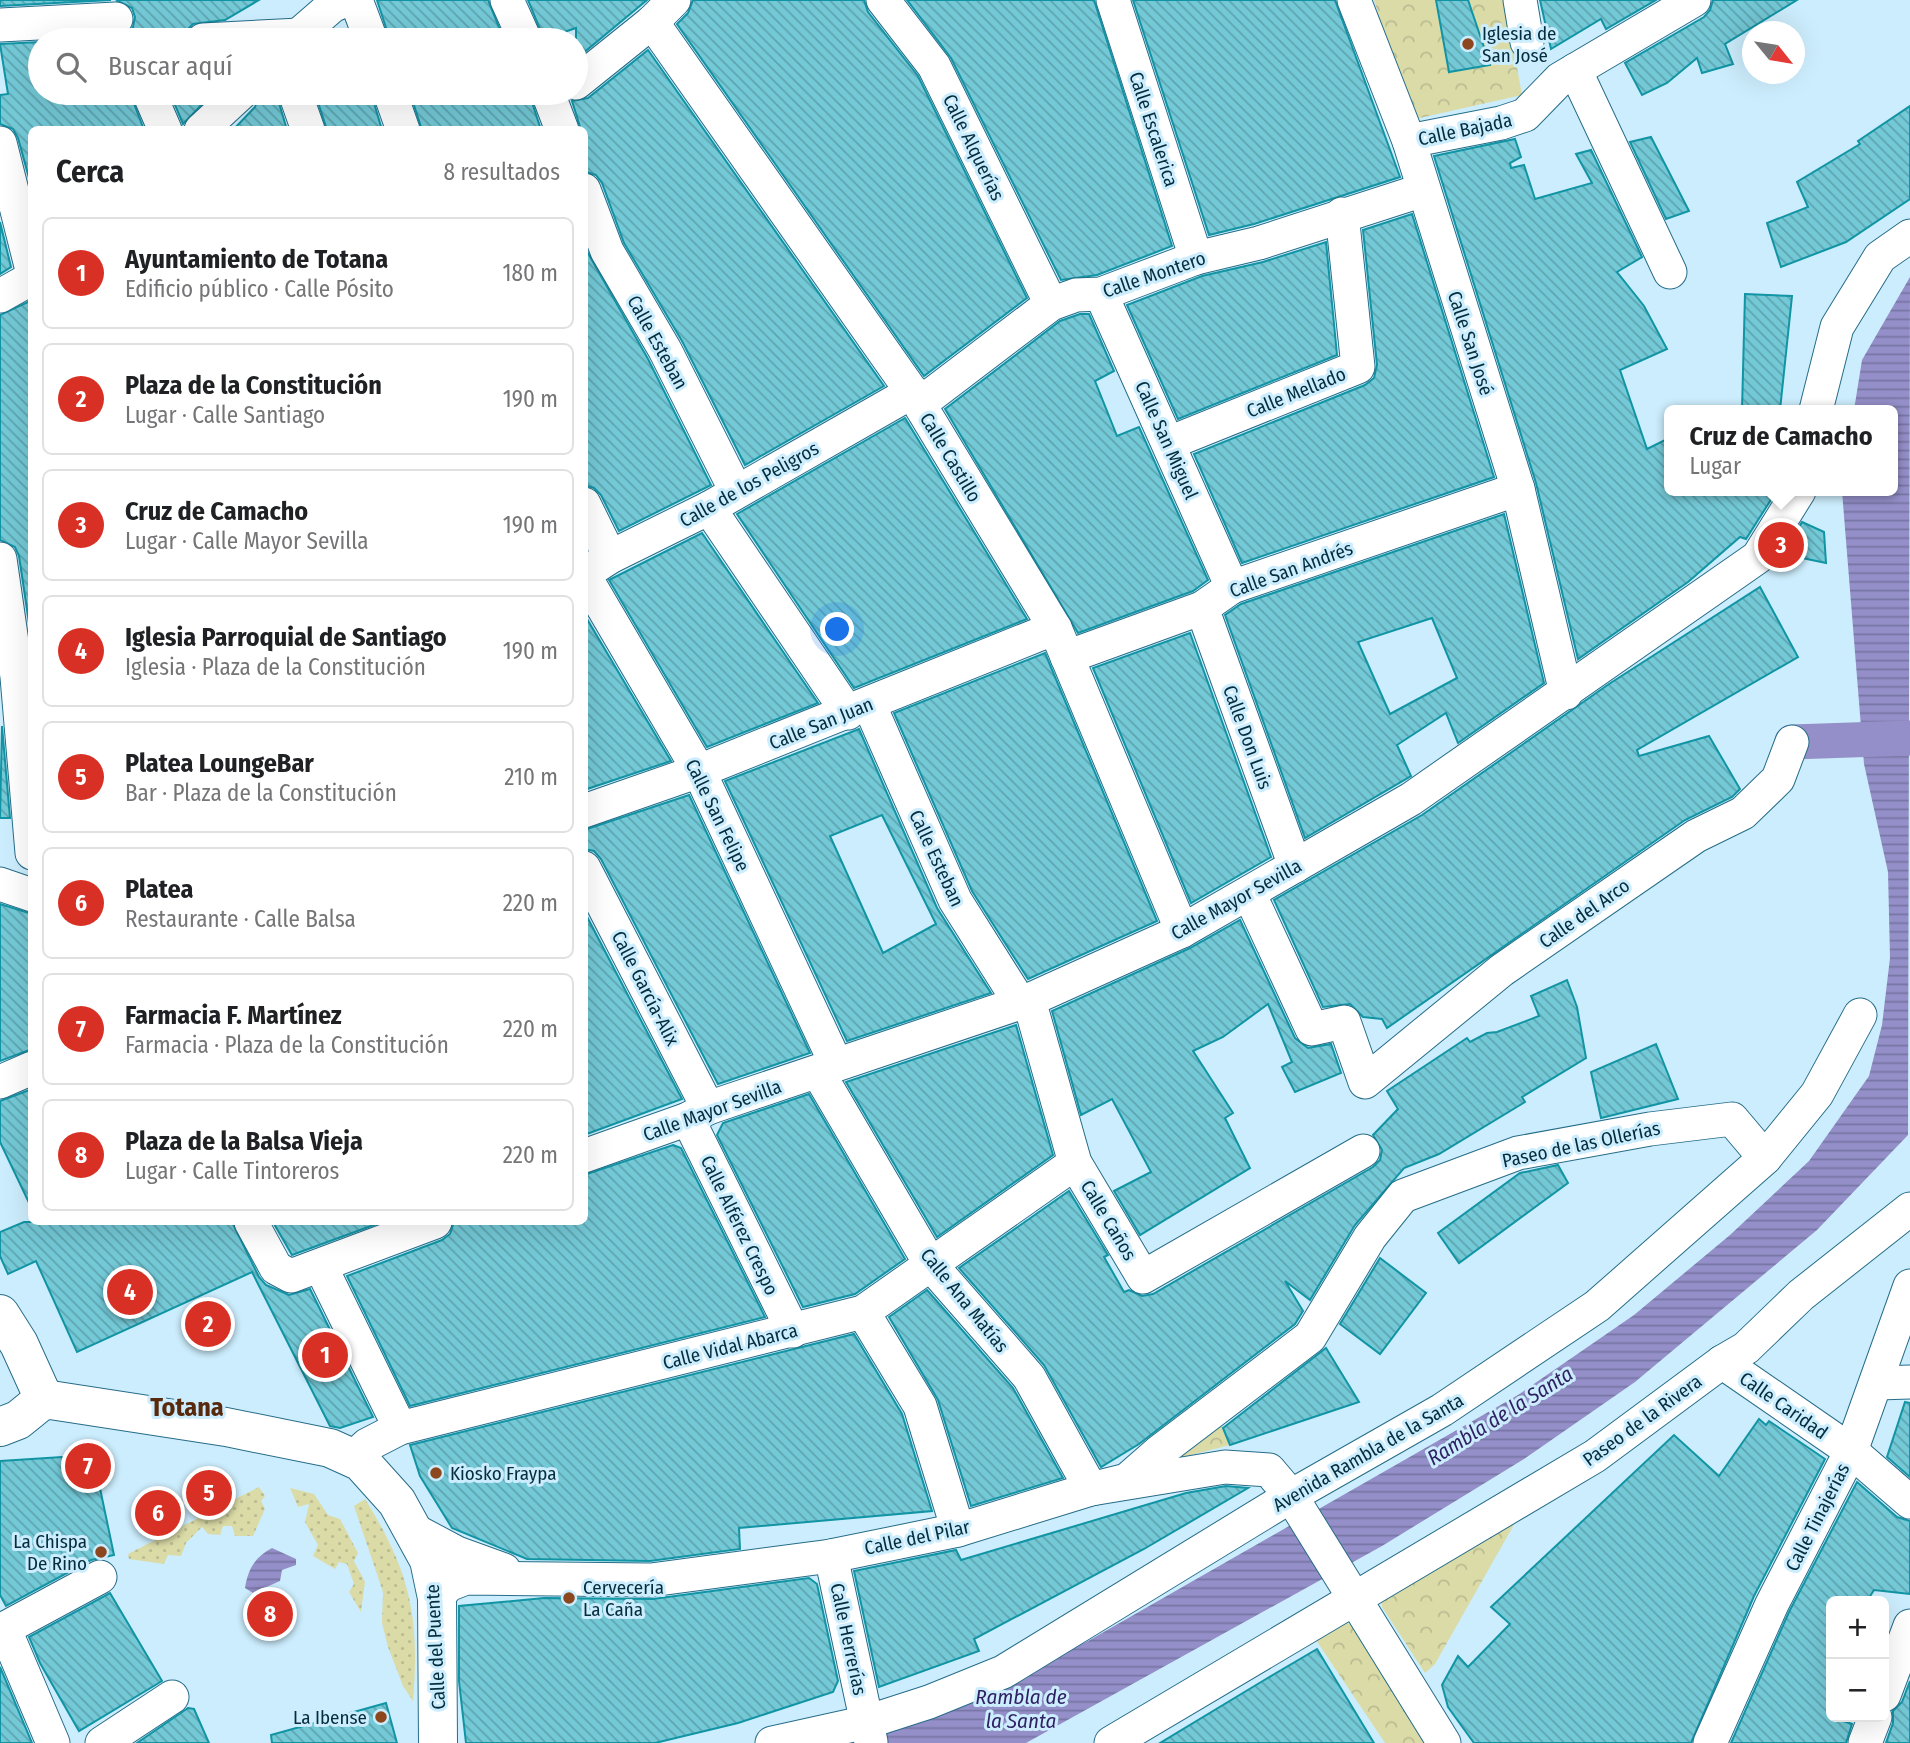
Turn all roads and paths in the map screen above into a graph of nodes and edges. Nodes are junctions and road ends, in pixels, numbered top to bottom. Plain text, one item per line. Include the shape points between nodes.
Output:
1 (507, 0) edge
2 (883, 0) edge
3 (1113, 0) edge
4 (1354, 0) edge
5 (1520, 0) edge
6 (1693, 0) edge
7 (341, 2) edge
8 (663, 11) edge
9 (118, 20) edge
10 (0, 25) edge
11 (308, 28) edge
12 (362, 28) edge
13 (520, 28) edge
14 (1527, 43) dead end
15 (1575, 70) junction
16 (588, 76) edge
17 (154, 105) edge
18 (228, 105) edge
19 (299, 105) edge
20 (394, 105) edge
21 (163, 126) edge
22 (205, 126) edge
23 (307, 126) edge
24 (402, 126) edge
25 (1409, 141) junction
26 (0, 143) edge
27 (1423, 190) junction
28 (588, 201) edge
29 (1342, 214) junction
30 (1910, 236) edge
31 (28, 254) edge
32 (1196, 258) junction
33 (1671, 272) dead end
34 (28, 280) edge
35 (1101, 294) junction
36 (0, 296) edge
37 (1051, 304) junction
38 (912, 392) junction
39 (1817, 405) edge
40 (1169, 443) junction
41 (1518, 489) junction
42 (1796, 496) edge
43 (722, 500) junction
44 (588, 532) edge
45 (0, 559) edge
46 (593, 568) edge
47 (1232, 587) junction
48 (1202, 608) junction
49 (1061, 643) junction
50 (24, 675) edge
51 (1566, 693) junction
52 (859, 708) junction
53 (1792, 742) dead end
54 (28, 764) edge
55 (699, 771) junction
56 (588, 810) edge
57 (1295, 866) junction
58 (588, 877) edge
59 (0, 884) edge
60 (1249, 893) junction
61 (28, 894) edge
62 (1182, 931) junction
63 (1024, 1002) junction
64 (1860, 1015) dead end
65 (827, 1068) junction
66 (28, 1070) edge
67 (0, 1082) edge
68 (698, 1114) junction
69 (1363, 1152) dead end
70 (588, 1155) edge
71 (1765, 1158) junction
72 (1074, 1163) junction
73 (1910, 1209) edge
74 (253, 1225) edge
75 (427, 1225) edge
76 (931, 1265) junction
77 (321, 1267) junction
78 (1910, 1286) edge
79 (863, 1312) junction
80 (0, 1314) edge
81 (793, 1331) junction
82 (1722, 1362) junction
83 (1894, 1383) edge
84 (44, 1399) junction
85 (0, 1427) edge
86 (400, 1428) junction
87 (1851, 1451) junction
88 (367, 1470) junction
89 (1091, 1489) junction
90 (1291, 1496) junction
91 (1910, 1502) edge
92 (412, 1530) junction
93 (958, 1530) junction
94 (831, 1556) junction
95 (100, 1577) dead end
96 (526, 1578) junction
97 (437, 1598) junction
98 (1353, 1601) junction
99 (1910, 1626) edge
100 (2, 1630) edge
101 (1889, 1682) edge
102 (172, 1697) dead end
103 (1873, 1722) edge
104 (869, 1732) edge
105 (111, 1741) edge
106 (52, 1743) edge
107 (439, 1743) edge
108 (772, 1743) edge
109 (1111, 1743) edge
110 (1444, 1743) edge
111 (1710, 1743) edge
112 (1865, 1743) edge

1 - 13 street
2 - 37 street, Calle Alquerías via 934,66
3 - 32 street, Calle Escalerica
4 - 25 street, Calle San José
5 - 14 street
6 - 15 street, Calle Bajada
7 - 11 street
7 - 12 street
8 - 16 street
8 - 38 street, Calle Castillo via 725,129
9 - 10 street
15 - 25 street, Calle Bajada via 1525,115
15 - 33 street
17 - 21 street
18 - 22 street
19 - 23 street
20 - 24 street
25 - 27 street, Calle San José
26 - 31 street
27 - 29 street, Calle Montero
27 - 41 street, Calle San José
28 - 43 street, Calle Esteban via 607,251 665,350
29 - 32 street, Calle Montero via 1259,243
29 - 40 street, Calle Mellado via 1358,367
30 - 39 street via 1881,257 1837,327
32 - 35 street, Calle Montero
34 - 36 street
35 - 37 street, Calle Montero via 1076,295
35 - 40 street, Calle San Miguel
37 - 38 street, Calle Montero via 926,399
38 - 43 street, Calle de los Peligros
38 - 49 street, Calle Castillo
40 - 47 street, Calle San Miguel
41 - 47 street, Calle San Andrés
41 - 51 street, Calle San José
42 - 51 street, Calle Mayor Sevilla via 1758,557
43 - 46 street, Calle de los Peligros
43 - 52 street, Calle Esteban
44 - 46 street, Calle San Felipe
45 - 50 street
46 - 55 street, Calle San Felipe
47 - 48 street, Calle San Andrés
48 - 49 street, Calle San Andrés
48 - 57 street, Calle Don Luis
49 - 52 street, Calle San Juan
49 - 62 street, Calle Castillo
50 - 54 street
51 - 57 street, Calle Mayor Sevilla via 1411,799
52 - 55 street, Calle San Juan
52 - 63 street, Calle Esteban via 954,900
53 - 60 street, Calle del Arco via 1778,779 1743,813 1696,836 1503,970 1365,1082 1344,1022 1312,1029
55 - 56 street, Calle San Juan
55 - 65 street, Calle San Felipe
57 - 60 street, Calle Mayor Sevilla
58 - 68 street, Calle García-Alix
59 - 61 street
60 - 62 street, Calle Mayor Sevilla
62 - 63 street, Calle Mayor Sevilla
63 - 65 street, Calle Mayor Sevilla
63 - 72 street, Calle Caños
64 - 71 street, Avenida Rambla de la Santa via 1817,1094
65 - 68 street, Calle Mayor Sevilla
65 - 76 street, Calle Ana Matías
66 - 67 street
68 - 70 street, Calle Mayor Sevilla
68 - 81 street, Calle Alférez Crespo
69 - 72 street, Calle Caños via 1143,1277
71 - 89 street, Paseo de las Ollerías via 1732,1119 1518,1153 1403,1196 1370,1237 1310,1337 1127,1480
71 - 90 street, Avenida Rambla de la Santa via 1597,1306 1442,1410
72 - 76 street, Calle Vidal Abarca
73 - 82 street, Paseo de la Rivera via 1801,1295 1746,1348
74 - 77 street via 276,1268 291,1276
75 - 77 street
76 - 79 street, Calle Vidal Abarca
76 - 89 street, Calle Ana Matías via 1029,1377
77 - 86 street
78 - 83 street, Calle Tinajerías
79 - 81 street, Calle Vidal Abarca
79 - 93 street via 920,1406
80 - 84 street
81 - 86 street, Calle Vidal Abarca
82 - 87 street, Calle Caridad
82 - 98 street, Paseo de la Rivera via 1595,1456
83 - 87 street, Calle Tinajerías
84 - 85 street via 18,1420
84 - 88 street via 330,1448
86 - 88 street, Calle Vidal Abarca via 367,1445
87 - 91 street, Calle Caridad
87 - 111 street, Calle Tinajerías via 1772,1604
88 - 92 street, Calle del Puente
89 - 90 street, Calle del Pilar via 1225,1467 1269,1470
89 - 93 street, Calle del Pilar
90 - 98 street, Calle del Pilar
90 - 104 street, Avenida Rambla de la Santa via 1003,1672
92 - 96 street, Calle del Pilar via 457,1553
92 - 97 street, Calle del Puente via 429,1560
93 - 94 street, Calle del Pilar
94 - 96 street, Calle del Pilar via 651,1580
94 - 104 street, Calle Herrerías
95 - 100 street
96 - 97 street, Calle del Pilar via 466,1577 447,1585
97 - 107 street, Calle del Puente
98 - 109 street
98 - 110 street, Calle del Pilar
99 - 101 street
100 - 106 street
102 - 105 street
103 - 112 street
104 - 108 street, Avenida Rambla de la Santa

